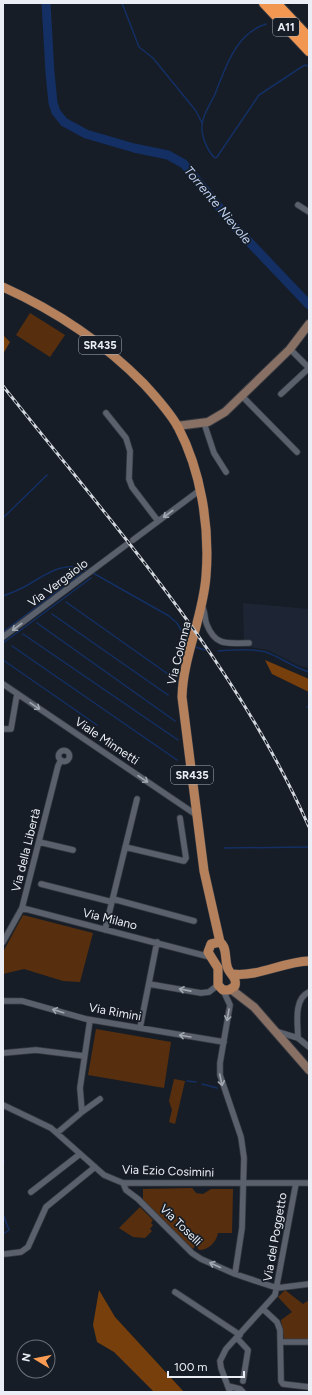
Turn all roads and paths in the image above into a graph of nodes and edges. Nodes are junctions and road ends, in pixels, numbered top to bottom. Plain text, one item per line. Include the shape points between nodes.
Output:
1 (264, 3) edge
2 (276, 3) edge
3 (309, 38) edge
4 (309, 52) edge
5 (298, 205) dead end
6 (309, 212) edge
7 (3, 287) edge
8 (308, 325) edge
9 (290, 349) junction
10 (309, 368) edge
11 (281, 394) dead end
12 (242, 396) junction
13 (106, 413) dead end
14 (204, 423) junction
15 (177, 426) junction
16 (297, 452) dead end
17 (226, 472) dead end
18 (200, 490) junction
19 (158, 522) junction
20 (133, 540) dead end
21 (126, 545) dead end
22 (203, 622) junction
23 (3, 637) edge
24 (249, 643) dead end
25 (3, 684) edge
26 (17, 694) junction
27 (3, 729) edge
28 (61, 760) dead end
29 (137, 799) dead end
30 (198, 816) junction
31 (180, 818) dead end
32 (40, 842) junction
33 (125, 847) junction
34 (73, 850) dead end
35 (41, 884) dead end
36 (112, 900) junction
37 (22, 908) junction
38 (194, 921) dead end
39 (105, 930) junction
40 (3, 942) edge
41 (157, 942) junction
42 (214, 944) junction
43 (193, 952) junction
44 (210, 957) junction
45 (309, 961) edge
46 (232, 974) junction
47 (253, 974) junction
48 (149, 984) junction
49 (229, 987) junction
50 (309, 992) edge
51 (3, 1001) edge
52 (90, 1020) junction
53 (140, 1028) junction
54 (275, 1030) junction
55 (298, 1038) junction
56 (224, 1042) junction
57 (309, 1047) edge
58 (3, 1053) edge
59 (84, 1056) junction
60 (309, 1070) edge
61 (100, 1099) dead end
62 (3, 1105) edge
63 (82, 1112) junction
64 (57, 1133) junction
65 (80, 1154) junction
66 (95, 1167) junction
67 (123, 1183) junction
68 (296, 1183) junction
69 (309, 1183) edge
70 (245, 1184) junction
71 (31, 1192) dead end
72 (5, 1254) dead end
73 (235, 1274) junction
74 (307, 1284) edge
75 (277, 1288) junction
76 (175, 1292) dead end
77 (263, 1309) junction
78 (238, 1337) junction
79 (281, 1342) junction
80 (309, 1342) edge
81 (243, 1381) dead end
82 (309, 1387) edge
83 (229, 1389) edge
84 (243, 1392) edge

1 - 4 highway, A11
2 - 3 highway, A11
5 - 6 street
7 - 15 main road, SR435 via 52,311 109,351 152,392
8 - 9 main road
9 - 10 street
9 - 12 main road
10 - 11 street
12 - 14 main road via 218,417
12 - 16 street
13 - 19 street via 126,438 130,451 129,479 132,487
14 - 15 main road
14 - 17 street via 214,453
15 - 18 main road, Via Colonna / SR435 via 190,456
18 -> 19 street
18 - 22 main road, Via Colonna / SR435 via 207,560 202,606
19 - 20 street
21 -> 23 street, Via Vergaiolo
22 - 24 street via 220,642
22 - 30 main road, Via Colonna / SR435 via 184,675 182,697
25 - 26 street, Viale Minnetti
26 - 27 street via 11,729
26 -> 30 street, Viale Minnetti
28 - 32 street, Via della Libertà
29 - 33 street
30 - 42 main road, Via Colonna / SR435 via 204,871 214,913
31 - 33 street via 186,858 184,861
32 - 34 street
32 - 37 street, Via della Libertà
33 - 36 street
35 - 36 street
36 - 38 street
36 - 39 street
37 - 39 street, Via Milano
37 - 40 street, Via della Libertà
39 - 41 street, Via Milano
41 - 43 street, Via Milano
41 - 48 street
42 - 43 street
42 - 44 main road, SR435
42 - 46 main road, SR435 via 224,948 227,966
43 - 44 street, Via Milano
44 - 49 main road, SR435
45 - 47 main road
46 - 47 main road
46 - 49 main road, SR435
47 - 49 main road
49 -> 48 street via 201,993
48 - 53 street
49 - 54 main road, SR435 via 246,995
49 -> 56 street via 230,1005
50 - 55 street via 302,997 298,1007
52 -> 51 street, Via Rimini via 26,1001
52 - 53 street, Via Rimini
52 - 59 street
56 -> 53 street, Via Rimini
54 - 55 street
54 - 60 main road, SR435
55 - 57 street
56 -> 70 street via 220,1075 242,1143
58 - 59 street via 36,1050
59 - 63 street via 80,1088
61 - 63 street
62 - 64 street, Via Ezio Cosimini
63 - 64 street
64 - 65 street, Via Ezio Cosimini
65 - 66 street, Via Ezio Cosimini
65 - 71 street
66 - 67 street, Via Ezio Cosimini via 104,1175
66 - 72 street via 46,1207 28,1247 21,1252
67 - 70 street, Via Ezio Cosimini
73 -> 67 street, Via Toselli via 192,1253 126,1190
68 - 69 street, Via Ezio Cosimini
68 - 70 street, Via Ezio Cosimini
68 - 75 street, Via del Poggetto
70 - 73 street
73 - 75 street, Via Toselli
74 - 75 street
75 - 77 street, Via del Poggetto via 275,1295
76 - 78 street
77 - 78 street, Via del Poggetto
77 - 79 street via 277,1322
78 - 81 street via 248,1350
78 - 83 street, Via del Poggetto via 226,1349 220,1361
79 - 80 street
79 - 82 street via 281,1381 283,1384
83 - 84 street via 240,1389

